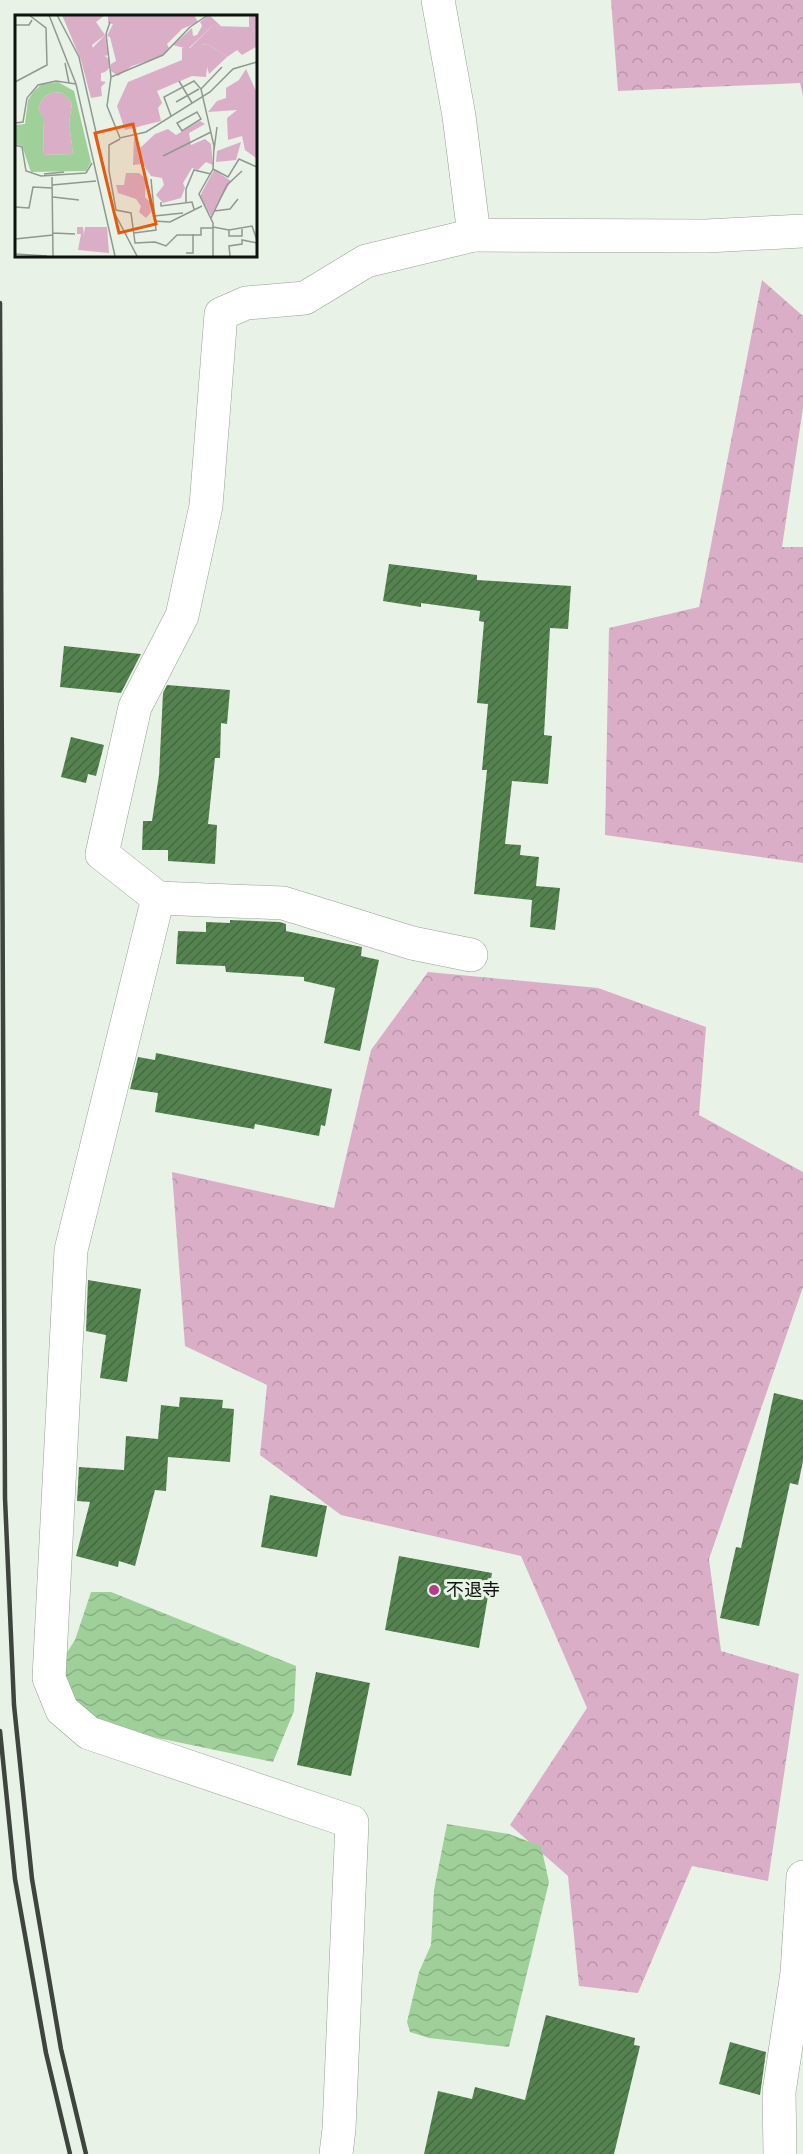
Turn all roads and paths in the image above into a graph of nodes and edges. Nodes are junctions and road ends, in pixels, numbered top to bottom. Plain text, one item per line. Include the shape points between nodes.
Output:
1 (438, 0) edge
2 (803, 231) edge
3 (474, 235) junction
4 (158, 898) junction
5 (471, 955) dead end
6 (803, 1877) edge
7 (800, 1974) edge
8 (791, 2097) edge
9 (336, 2154) edge
10 (780, 2154) edge

1 - 3 street via 459,116
2 - 3 street via 706,236
3 - 4 street via 366,261 304,298 246,303 221,314 206,506 182,616 135,707 102,854
4 - 5 street via 283,903 412,943
4 - 9 street via 71,1250 49,1678 62,1710 89,1732 352,1822
6 - 7 street
7 - 8 street
8 - 10 street

